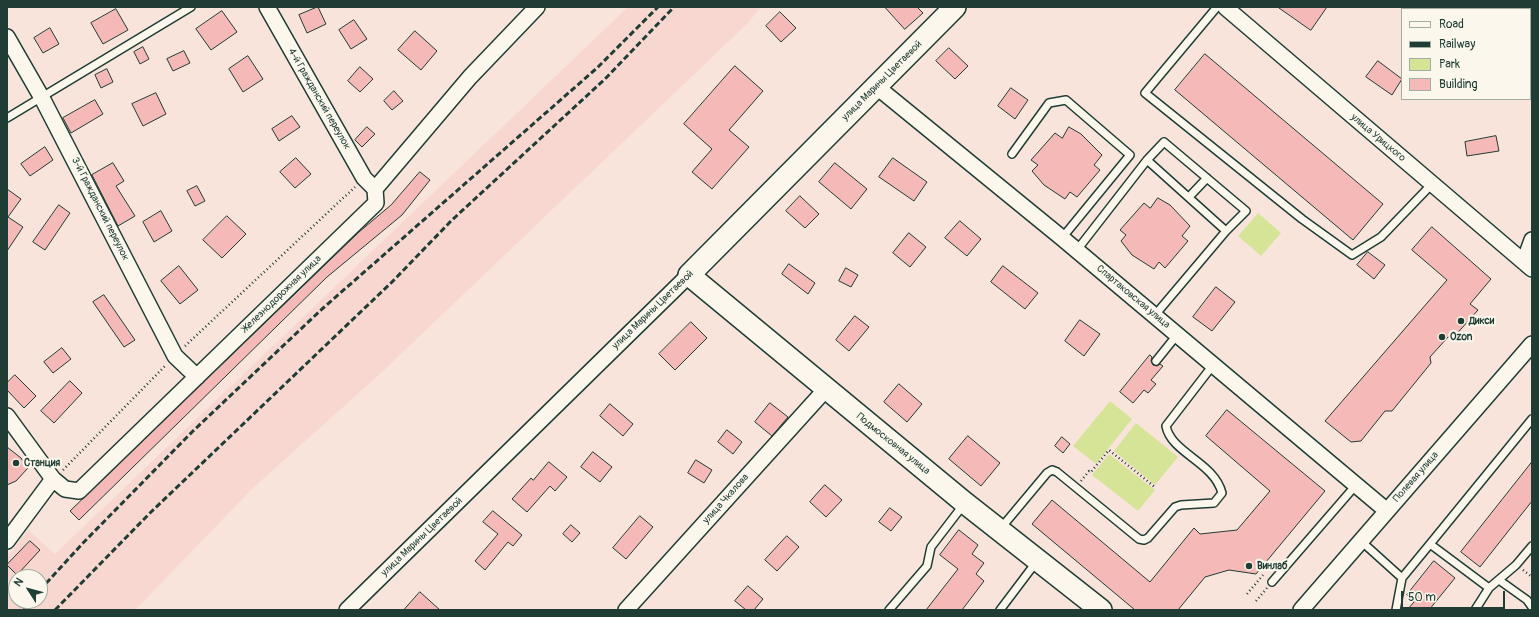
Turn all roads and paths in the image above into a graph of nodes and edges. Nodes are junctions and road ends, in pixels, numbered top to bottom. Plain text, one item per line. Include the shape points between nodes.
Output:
1 (191, 7) edge
2 (267, 7) edge
3 (537, 7) edge
4 (955, 7) edge
5 (1217, 7) edge
6 (1225, 7) edge
7 (7, 37) edge
8 (876, 87) junction
9 (42, 98) junction
10 (7, 118) edge
11 (1012, 154) dead end
12 (1147, 160) junction
13 (364, 178) junction
14 (1206, 178) junction
15 (1432, 184) junction
16 (375, 189) junction
17 (1189, 197) junction
18 (1226, 230) junction
19 (1062, 238) junction
20 (1532, 240) edge
21 (1077, 250) junction
22 (1528, 266) edge
23 (689, 275) junction
24 (1155, 315) junction
25 (1178, 334) junction
26 (1532, 344) edge
27 (175, 356) junction
28 (1156, 361) dead end
29 (1213, 365) junction
30 (198, 377) junction
31 (826, 389) junction
32 (7, 416) edge
33 (1532, 419) edge
34 (53, 479) junction
35 (1356, 485) junction
36 (1076, 487) junction
37 (1156, 488) dead end
38 (965, 503) junction
39 (1387, 511) junction
40 (999, 531) junction
41 (7, 540) edge
42 (1361, 541) junction
43 (1430, 544) junction
44 (1532, 546) edge
45 (1037, 561) junction
46 (1402, 578) junction
47 (1499, 580) junction
48 (1272, 582) joint
49 (1489, 588) junction
50 (1256, 601) dead end
51 (1532, 607) edge
52 (347, 610) edge
53 (626, 610) edge
54 (889, 610) edge
55 (1000, 610) edge
56 (1100, 610) edge
57 (1301, 610) edge
58 (1396, 610) edge
59 (1475, 610) edge

1 - 9 lane
2 - 13 street, 4-й Гражданский переулок
3 - 16 street via 470,77
4 - 8 street, улица Марины Цветаевой
5 - 15 lane via 1145,93 1302,219 1352,255 1381,237
6 - 15 street, улица Урицкого
7 - 9 street, 3-й Гражданский переулок
8 - 19 street, Спартаковская улица
8 - 23 street, улица Марины Цветаевой
9 - 10 lane
9 - 27 street, 3-й Гражданский переулок
11 - 19 lane via 1049,103 1066,100 1130,155
12 - 14 lane via 1164,142
12 - 17 lane
12 - 21 lane
13 - 16 street, 4-й Гражданский переулок
13 - 27 path
14 - 17 lane
14 - 18 lane via 1246,211
15 - 22 street, улица Урицкого
16 - 30 street, Железнодорожная улица via 376,203
17 - 18 lane
18 - 24 lane
19 - 21 street, Спартаковская улица
20 - 22 street
21 - 24 street, Спартаковская улица
23 - 31 street, Подмосковная улица
23 - 52 street, улица Марины Цветаевой
24 - 25 street, Спартаковская улица
25 - 28 lane
25 - 29 street, Спартаковская улица
26 - 39 street, Полевая улица
27 - 30 street, 3-й Гражданский переулок
27 - 34 path
29 - 35 street, Спартаковская улица
29 - 36 lane via 1166,426 1173,441 1208,470 1222,493 1218,500 1210,504 1175,507 1144,540 1139,539
30 - 34 street, Железнодорожная улица via 79,491 65,489
31 - 38 street, Подмосковная улица
31 - 53 street, улица Чкалова
32 - 34 street
33 - 43 lane
34 - 41 street
35 - 39 street, Спартаковская улица
35 - 48 lane
36 - 37 path via 1109,450
36 - 40 lane via 1052,470
38 - 40 street, Подмосковная улица
38 - 54 lane via 930,547 927,566
39 - 42 street, Полевая улица
40 - 45 street, Подмосковная улица
42 - 46 lane
42 - 57 street, Полевая улица
43 - 46 lane
43 - 49 lane
44 - 47 lane
45 - 55 lane
45 - 56 street, Подмосковная улица
46 - 58 lane
47 - 49 lane
47 - 51 lane via 1527,600
48 - 50 path
49 - 59 lane

